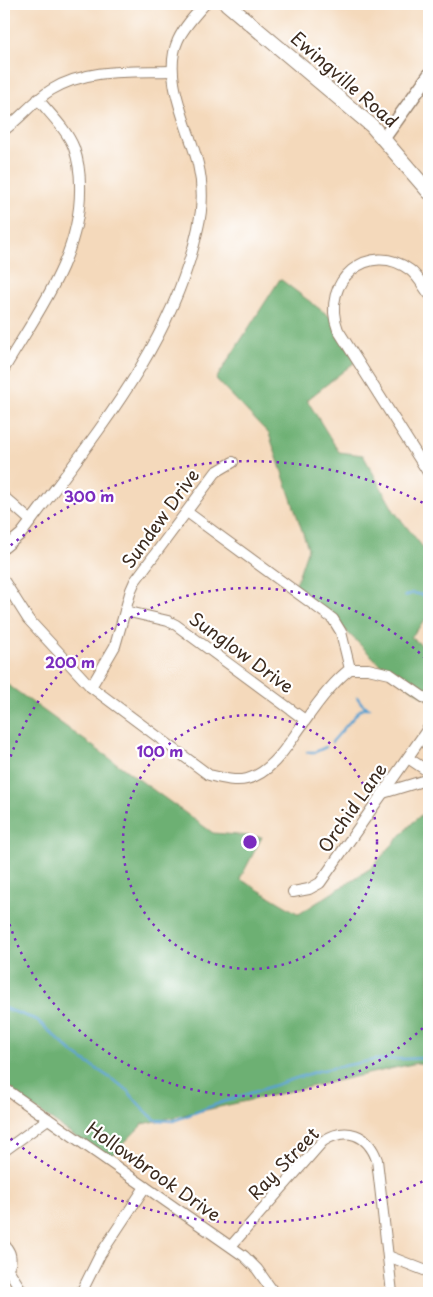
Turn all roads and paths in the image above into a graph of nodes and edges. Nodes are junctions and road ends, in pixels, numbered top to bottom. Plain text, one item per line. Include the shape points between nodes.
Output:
1 (205, 4) edge
2 (227, 4) edge
3 (172, 70) junction
4 (429, 75) edge
5 (38, 99) junction
6 (4, 130) edge
7 (384, 138) junction
8 (429, 192) edge
9 (429, 294) edge
10 (4, 369) edge
11 (233, 462) dead end
12 (429, 474) edge
13 (4, 497) edge
14 (187, 512) junction
15 (31, 521) junction
16 (4, 548) edge
17 (4, 581) edge
18 (126, 611) junction
19 (350, 669) junction
20 (91, 687) junction
21 (429, 701) edge
22 (305, 720) junction
23 (429, 727) edge
24 (408, 758) junction
25 (429, 772) edge
26 (429, 779) edge
27 (383, 793) junction
28 (293, 892) dead end
29 (4, 1088) edge
30 (48, 1119) junction
31 (4, 1152) edge
32 (145, 1187) junction
33 (4, 1244) edge
34 (231, 1246) junction
35 (388, 1256) junction
36 (5, 1267) edge
37 (429, 1272) edge
38 (23, 1293) edge
39 (81, 1293) edge
40 (274, 1293) edge
41 (392, 1293) edge

1 - 3 street via 177,41
2 - 7 main road, Ewingville Road
3 - 5 street via 97,73 66,82
3 - 15 street via 201,180 201,214 190,258 165,322 132,382
4 - 7 street
5 - 6 street
5 - 10 street via 74,147 80,177 78,219 60,273
7 - 8 main road, Ewingville Road
9 - 12 street via 409,269 392,262 373,261 354,268 343,278 336,291 333,311 338,330
11 - 14 street, Sundew Drive via 216,472
13 - 15 street
14 - 18 street, Sundew Drive via 135,581
14 - 19 street via 333,619 341,632
15 - 16 street
17 - 20 street via 28,619
18 - 20 street, Sundew Drive via 115,646
18 - 22 street, Sunglow Drive via 176,625
19 - 21 street via 390,674
19 - 22 street
20 - 22 street via 209,775 227,779 246,780 263,773
23 - 24 street, Orchid Lane
24 - 25 street
24 - 27 street, Orchid Lane
26 - 27 street
27 - 28 street, Orchid Lane via 320,883
29 - 30 street, Hollowbrook Drive
30 - 31 street
30 - 32 street, Hollowbrook Drive
32 - 34 street, Hollowbrook Drive
32 - 39 street via 100,1255
33 - 36 street via 11,1255 10,1264
34 - 35 street, Ray Street via 323,1141 346,1133 362,1139 377,1160
34 - 40 street, Hollowbrook Drive via 257,1269
35 - 37 street
35 - 41 street, Ray Street
36 - 38 street

